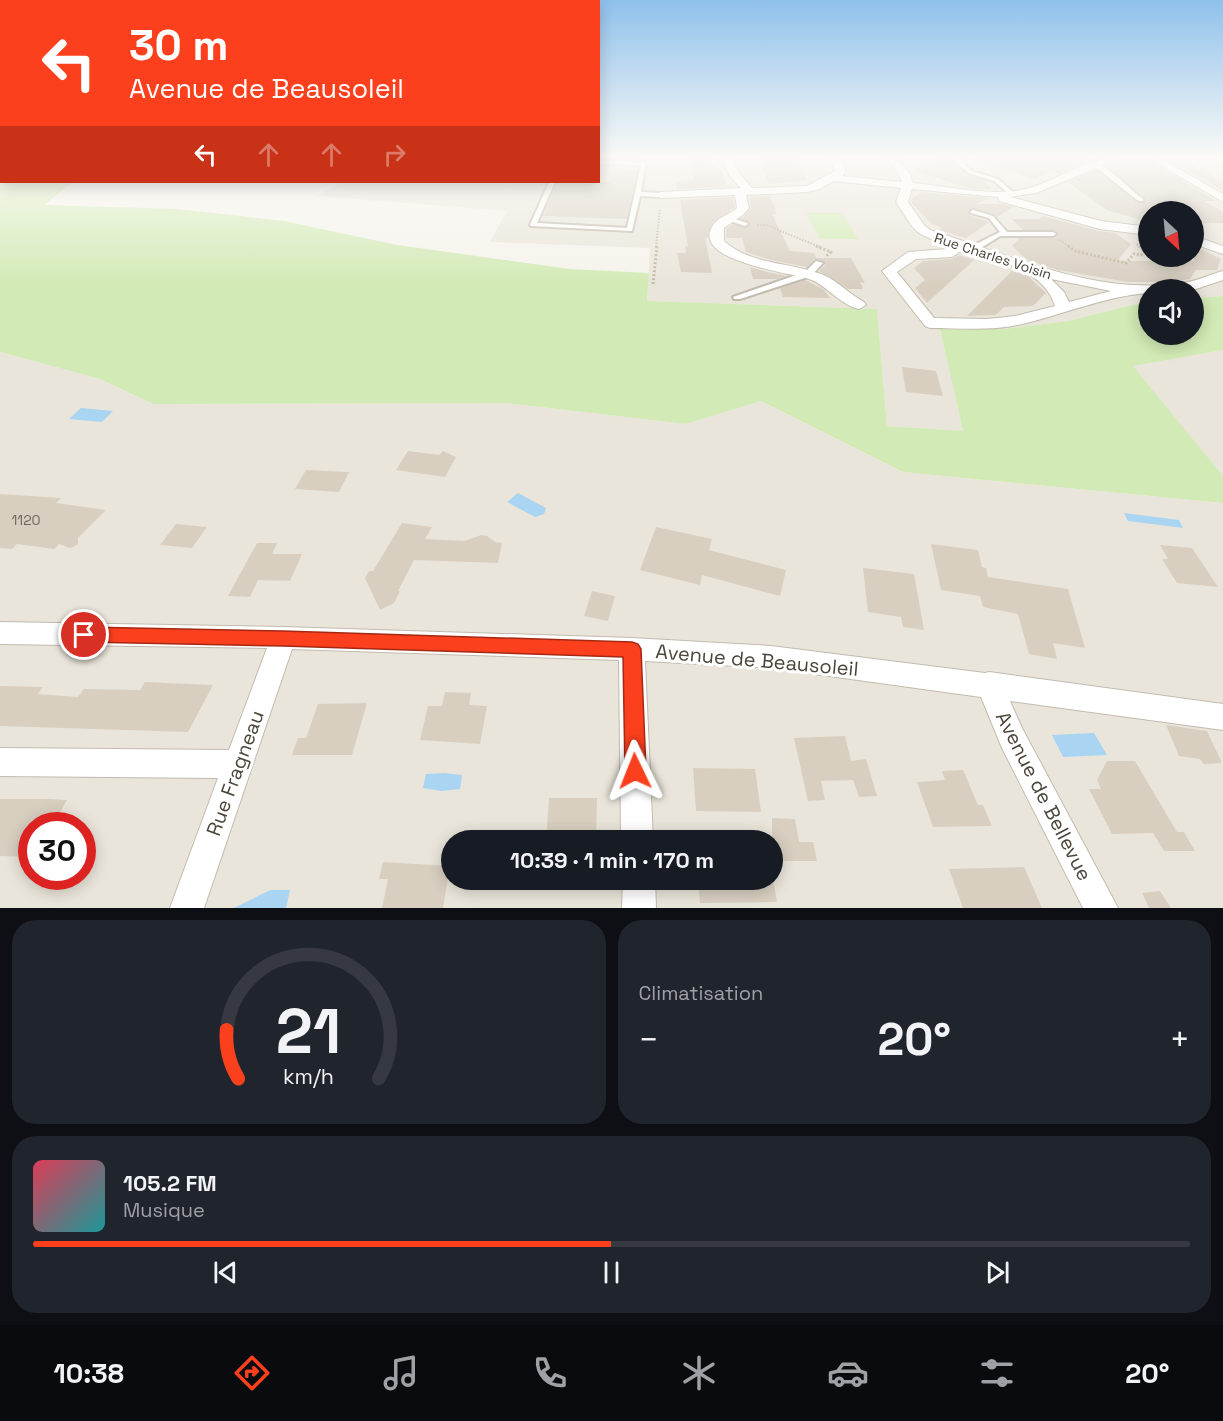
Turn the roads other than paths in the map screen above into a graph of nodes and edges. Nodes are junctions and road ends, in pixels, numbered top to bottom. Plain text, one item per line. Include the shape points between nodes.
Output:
1 (544, 200) edge
2 (636, 200) edge
3 (744, 200) edge
4 (903, 200) edge
5 (1028, 200) edge
6 (973, 212) dead end
7 (729, 219) junction
8 (745, 224) road end
9 (1138, 230) edge
10 (1005, 234) junction
11 (1053, 234) road end
12 (1204, 243) edge
13 (967, 247) junction
14 (1223, 250) edge
15 (819, 263) road end
16 (1036, 272) junction
17 (808, 274) junction
18 (1223, 275) edge
19 (1130, 290) junction
20 (737, 297) dead end
21 (859, 305) dead end
22 (1063, 308) junction
23 (910, 320) dead end
24 (930, 323) junction
25 (0, 633) edge
26 (283, 638) junction
27 (632, 649) junction
28 (989, 684) junction
29 (1223, 717) edge
30 (0, 762) edge
31 (238, 764) junction
32 (638, 830) edge
33 (639, 890) edge
34 (187, 908) edge
35 (639, 908) edge
36 (1101, 908) edge

1 - 2 lane via 533,225 630,230
3 - 7 street via 740,213
4 - 13 street, Rue Charles Voisin via 919,228
5 - 9 street via 1116,229
6 - 10 lane via 991,217
7 - 8 lane
7 - 17 street via 720,224 715,234 722,248 740,258
10 - 11 lane
10 - 13 lane
12 - 14 street
13 - 16 street, Rue Charles Voisin
13 - 24 street via 952,253 913,255 890,271
15 - 17 lane
16 - 19 street, Rue Charles Voisin
16 - 22 street via 1059,296
17 - 20 lane
17 - 21 street
18 - 19 street, Rue Charles Voisin via 1190,286
19 - 22 street
22 - 24 street via 1016,321
23 - 24 street
25 - 26 street, Avenue de Beausoleil
26 - 27 street, Avenue de Beausoleil
26 - 31 street, Rue Fragneau
27 - 28 street, Avenue de Beausoleil via 771,657
27 - 32 street
28 - 29 street, Avenue de Beausoleil
28 - 36 street, Avenue de Bellevue via 1012,738
30 - 31 street
31 - 34 street, Rue Fragneau
33 - 35 street

